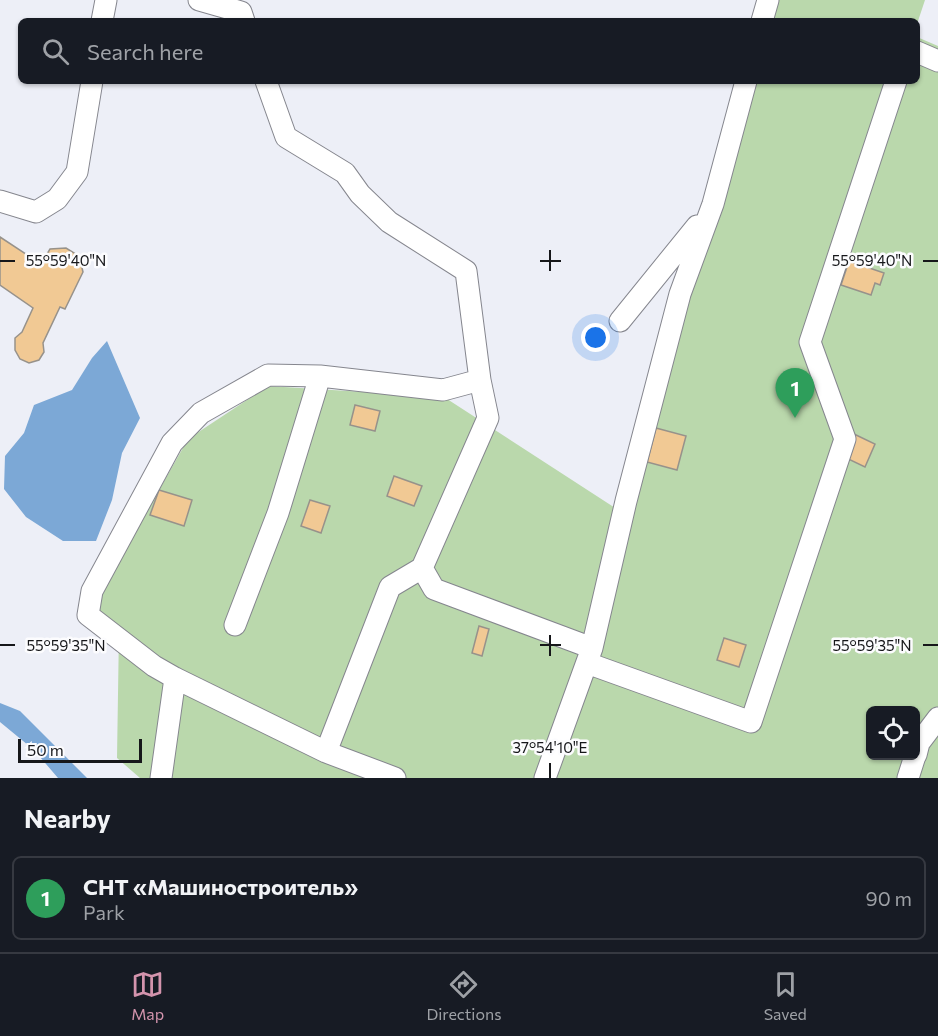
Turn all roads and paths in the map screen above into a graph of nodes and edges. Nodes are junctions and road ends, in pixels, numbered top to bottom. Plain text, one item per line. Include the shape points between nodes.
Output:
1 (106, 0) edge
2 (200, 0) edge
3 (768, 0) edge
4 (103, 18) edge
5 (243, 18) edge
6 (763, 18) edge
7 (920, 53) edge
8 (938, 61) edge
9 (92, 84) edge
10 (267, 84) edge
11 (745, 84) edge
12 (895, 84) edge
13 (0, 201) edge
14 (713, 204) junction
15 (620, 321) dead end
16 (320, 375) junction
17 (480, 380) junction
18 (422, 568) junction
19 (235, 625) dead end
20 (590, 656) junction
21 (175, 678) junction
22 (938, 718) edge
23 (920, 742) edge
24 (326, 752) junction
25 (913, 760) edge
26 (161, 778) edge
27 (394, 778) edge
28 (545, 778) edge
29 (908, 778) edge

1 - 4 lane
2 - 5 lane via 242,12
3 - 6 lane
7 - 8 lane
9 - 13 lane via 77,172 57,199 36,212
10 - 17 lane via 286,137 345,173 389,222 466,271
11 - 14 lane
12 - 20 lane via 810,342 845,439 751,722
14 - 15 lane via 690,238
14 - 20 lane via 680,294
16 - 17 lane via 443,390
16 - 19 lane via 278,513
16 - 21 lane via 268,375 201,413 172,442 92,591 88,615
17 - 18 lane via 488,418
18 - 20 lane via 434,589
18 - 24 lane via 390,587
20 - 28 lane
21 - 24 lane
21 - 26 lane
22 - 23 lane
24 - 27 lane
25 - 29 lane

